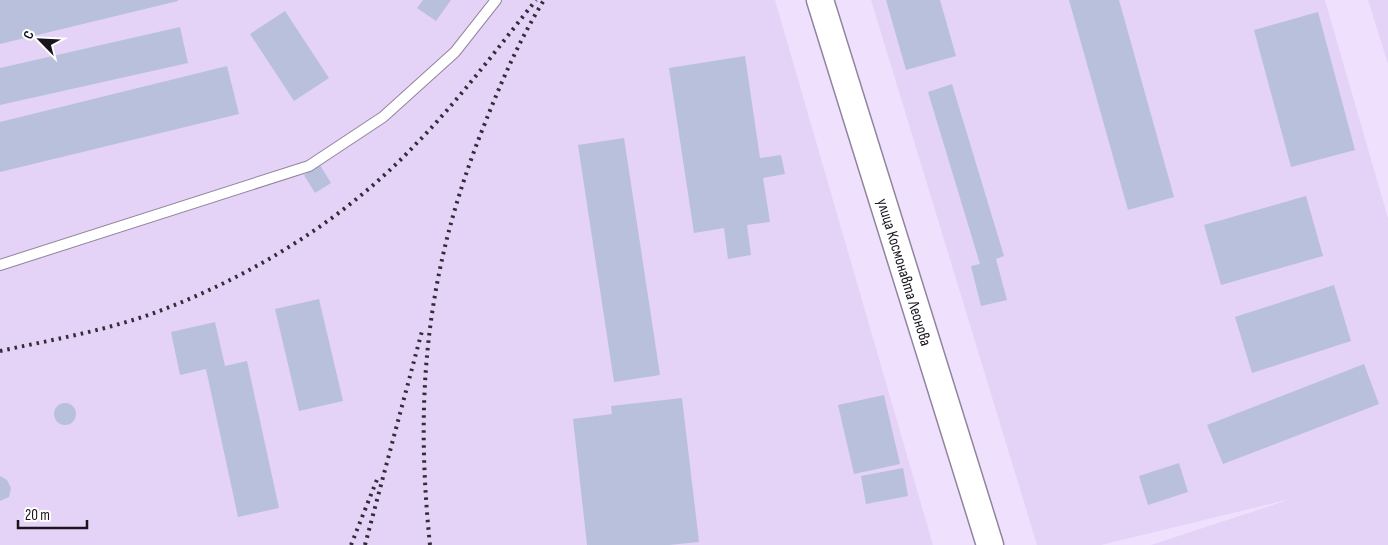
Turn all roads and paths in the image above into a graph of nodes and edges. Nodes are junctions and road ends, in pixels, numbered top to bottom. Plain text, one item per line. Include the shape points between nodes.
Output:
1 (496, 0) edge
2 (820, 0) edge
3 (0, 265) edge
4 (990, 545) edge

1 - 3 lane via 455,52 383,117 309,166
2 - 4 street, улица Космонавта Леонова

